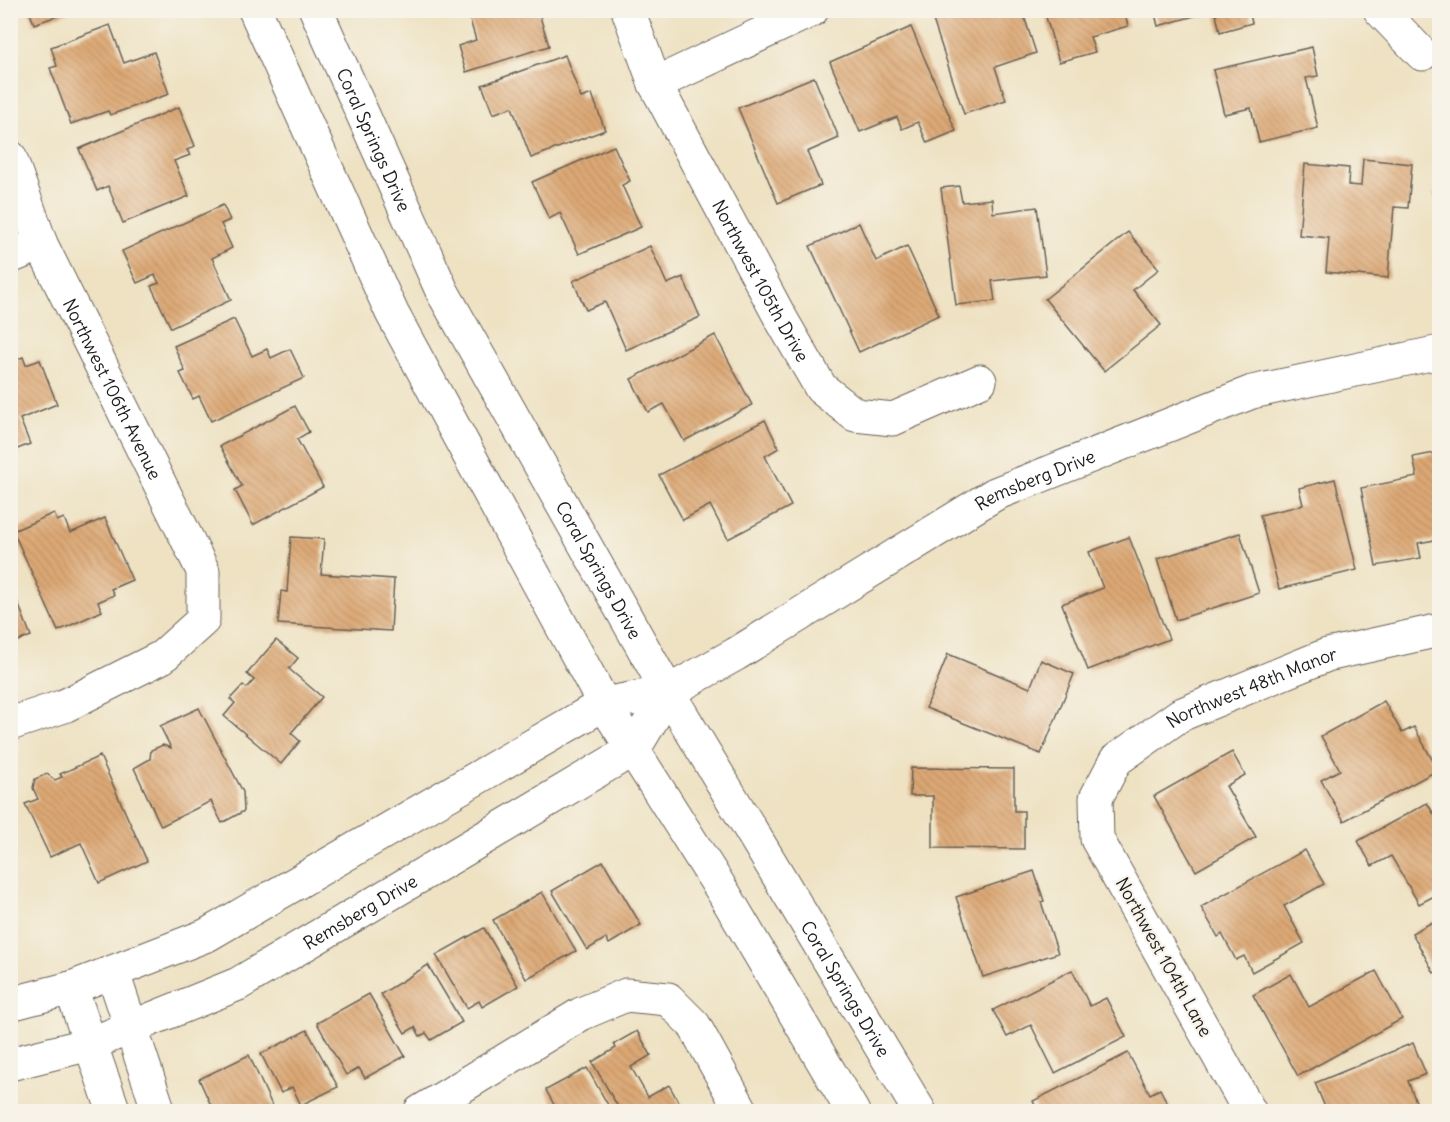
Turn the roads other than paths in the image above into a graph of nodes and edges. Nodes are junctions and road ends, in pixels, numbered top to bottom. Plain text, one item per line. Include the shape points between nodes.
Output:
1 (255, 10) edge
2 (316, 10) edge
3 (628, 10) edge
4 (812, 10) edge
5 (1380, 10) edge
6 (1422, 54) dead end
7 (656, 84) junction
8 (10, 157) edge
9 (41, 244) junction
10 (10, 257) edge
11 (1440, 352) edge
12 (980, 381) dead end
13 (1440, 630) edge
14 (668, 692) junction
15 (604, 704) junction
16 (10, 724) edge
17 (634, 749) junction
18 (1096, 798) joint
19 (113, 973) junction
20 (71, 988) junction
21 (10, 1004) edge
22 (132, 1029) junction
23 (90, 1044) junction
24 (10, 1064) edge
25 (114, 1112) edge
26 (159, 1112) edge
27 (420, 1112) edge
28 (742, 1112) edge
29 (853, 1112) edge
30 (920, 1112) edge
31 (1250, 1112) edge

1 - 15 street via 392,313
2 - 14 street, Coral Springs Drive via 442,291
3 - 7 street, Northwest 105th Drive
4 - 7 street
5 - 6 street
7 - 12 street, Northwest 105th Drive via 821,388 855,415 893,419
8 - 9 street, Northwest 106th Avenue
9 - 10 street
9 - 16 street, Northwest 106th Avenue via 203,571 203,620 162,657 64,706
11 - 14 street, Remsberg Drive via 1252,392 995,494
13 - 18 street, Northwest 48th Manor via 1327,655 1180,715 1116,760
14 - 15 street, Remsberg Drive
14 - 17 street, Remsberg Drive
14 - 30 street, Coral Springs Drive
15 - 17 street
15 - 19 street, Remsberg Drive via 207,935
17 - 22 street, Remsberg Drive via 237,984
17 - 29 street
18 - 31 street, Northwest 104th Lane via 1097,839
19 - 20 street, Remsberg Drive
19 - 22 street
20 - 21 street, Remsberg Drive
20 - 23 street
22 - 23 street, Remsberg Drive
22 - 26 street
23 - 24 street, Remsberg Drive
23 - 25 street
27 - 28 street via 581,1014 626,995 668,999 694,1025

